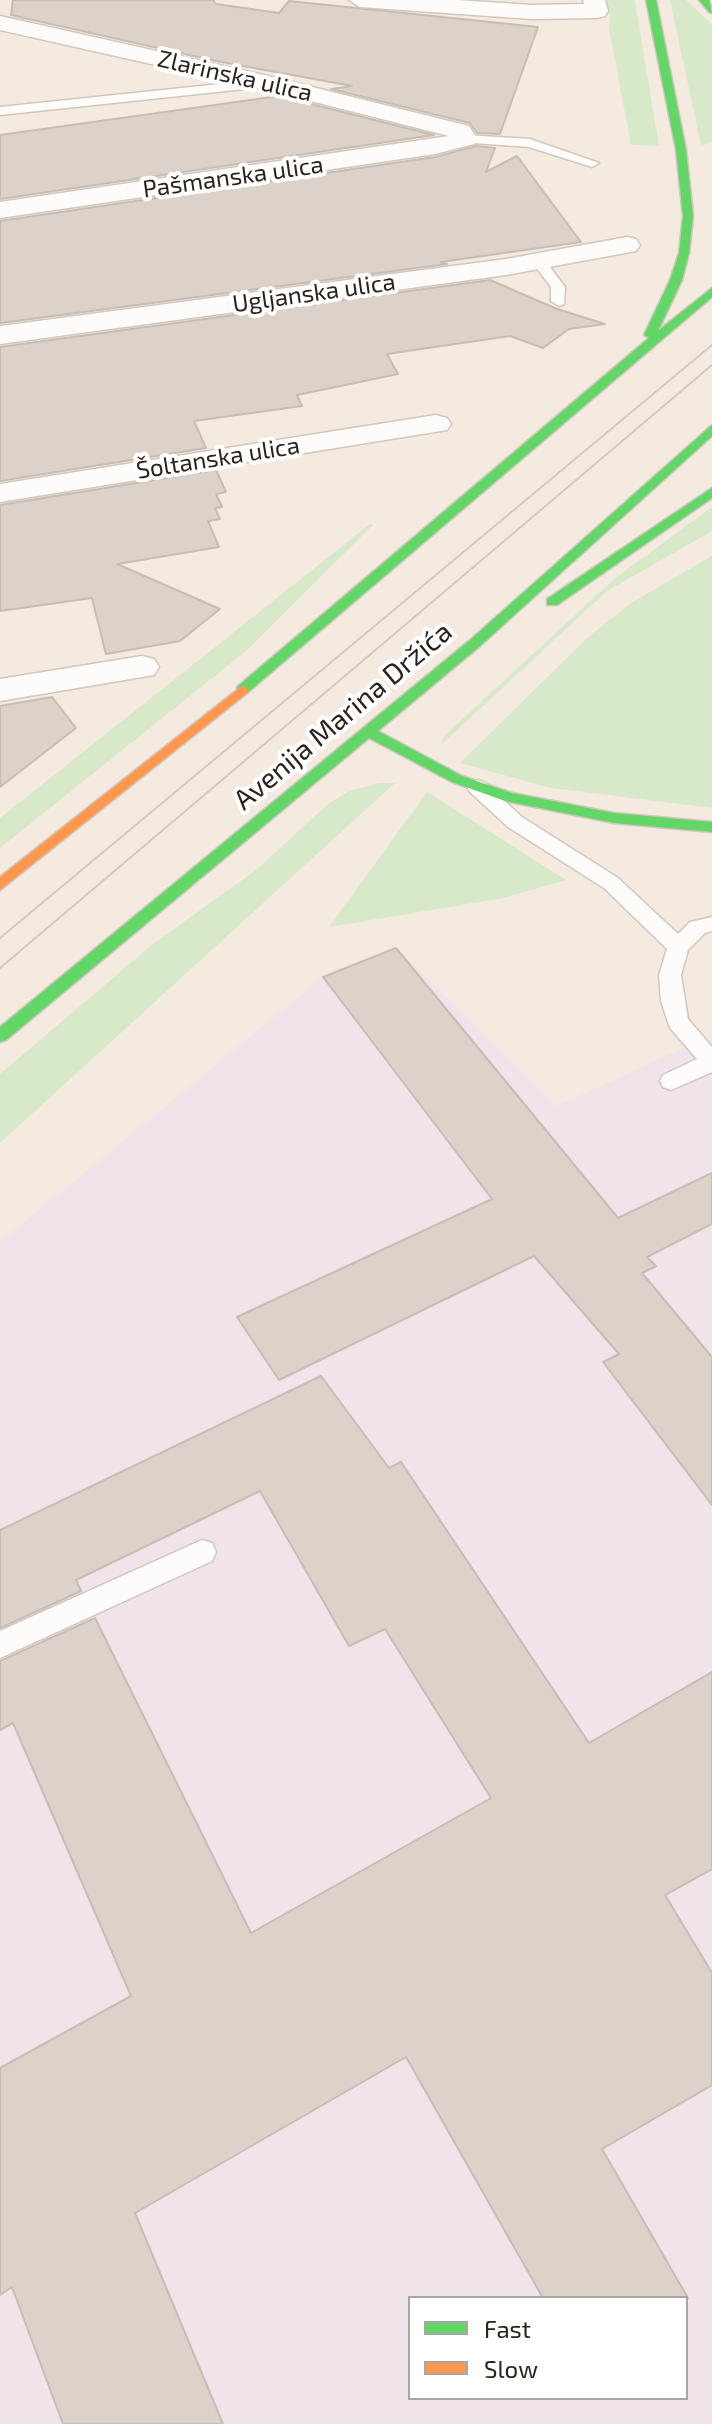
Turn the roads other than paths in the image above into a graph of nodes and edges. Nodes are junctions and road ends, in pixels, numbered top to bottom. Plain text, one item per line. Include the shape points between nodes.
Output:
1 (360, 0) edge
2 (651, 0) edge
3 (704, 0) edge
4 (595, 6) edge
5 (712, 10) edge
6 (0, 23) edge
7 (268, 83) junction
8 (0, 111) edge
9 (465, 139) junction
10 (592, 163) dead end
11 (0, 210) edge
12 (627, 245) dead end
13 (539, 262) junction
14 (712, 291) edge
15 (559, 301) dead end
16 (0, 335) edge
17 (645, 345) junction
18 (436, 424) dead end
19 (712, 429) edge
20 (712, 492) edge
21 (0, 493) edge
22 (475, 643) junction
23 (142, 667) dead end
24 (0, 690) edge
25 (368, 731) junction
26 (477, 787) junction
27 (712, 827) edge
28 (0, 885) edge
29 (712, 924) edge
30 (678, 947) junction
31 (0, 1036) edge
32 (711, 1063) edge
33 (671, 1081) dead end
34 (202, 1552) dead end
35 (0, 1645) edge

1 - 4 street via 532,12
2 - 17 main road via 681,150 688,216 676,280
3 - 5 main road
6 - 7 street, Zlarinska ulica
7 - 8 lane
7 - 9 street, Zlarinska ulica via 460,131
9 - 10 lane via 530,143
9 - 11 street, Pašmanska ulica
12 - 13 street, Ugljanska ulica
13 - 15 lane via 558,287
13 - 16 street, Ugljanska ulica
14 - 17 main road
17 - 28 main road via 206,720
18 - 21 street, Šoltanska ulica
19 - 22 main road, Avenija Marina Držića
20 - 22 main road via 553,601
22 - 25 main road, Avenija Marina Držića
23 - 24 street
25 - 26 main road
25 - 31 main road, Avenija Marina Držića
26 - 27 main road via 614,818
26 - 30 lane via 515,822 611,883
29 - 30 lane via 698,927
30 - 32 lane via 670,975 672,1001 678,1022
32 - 33 lane
34 - 35 lane

